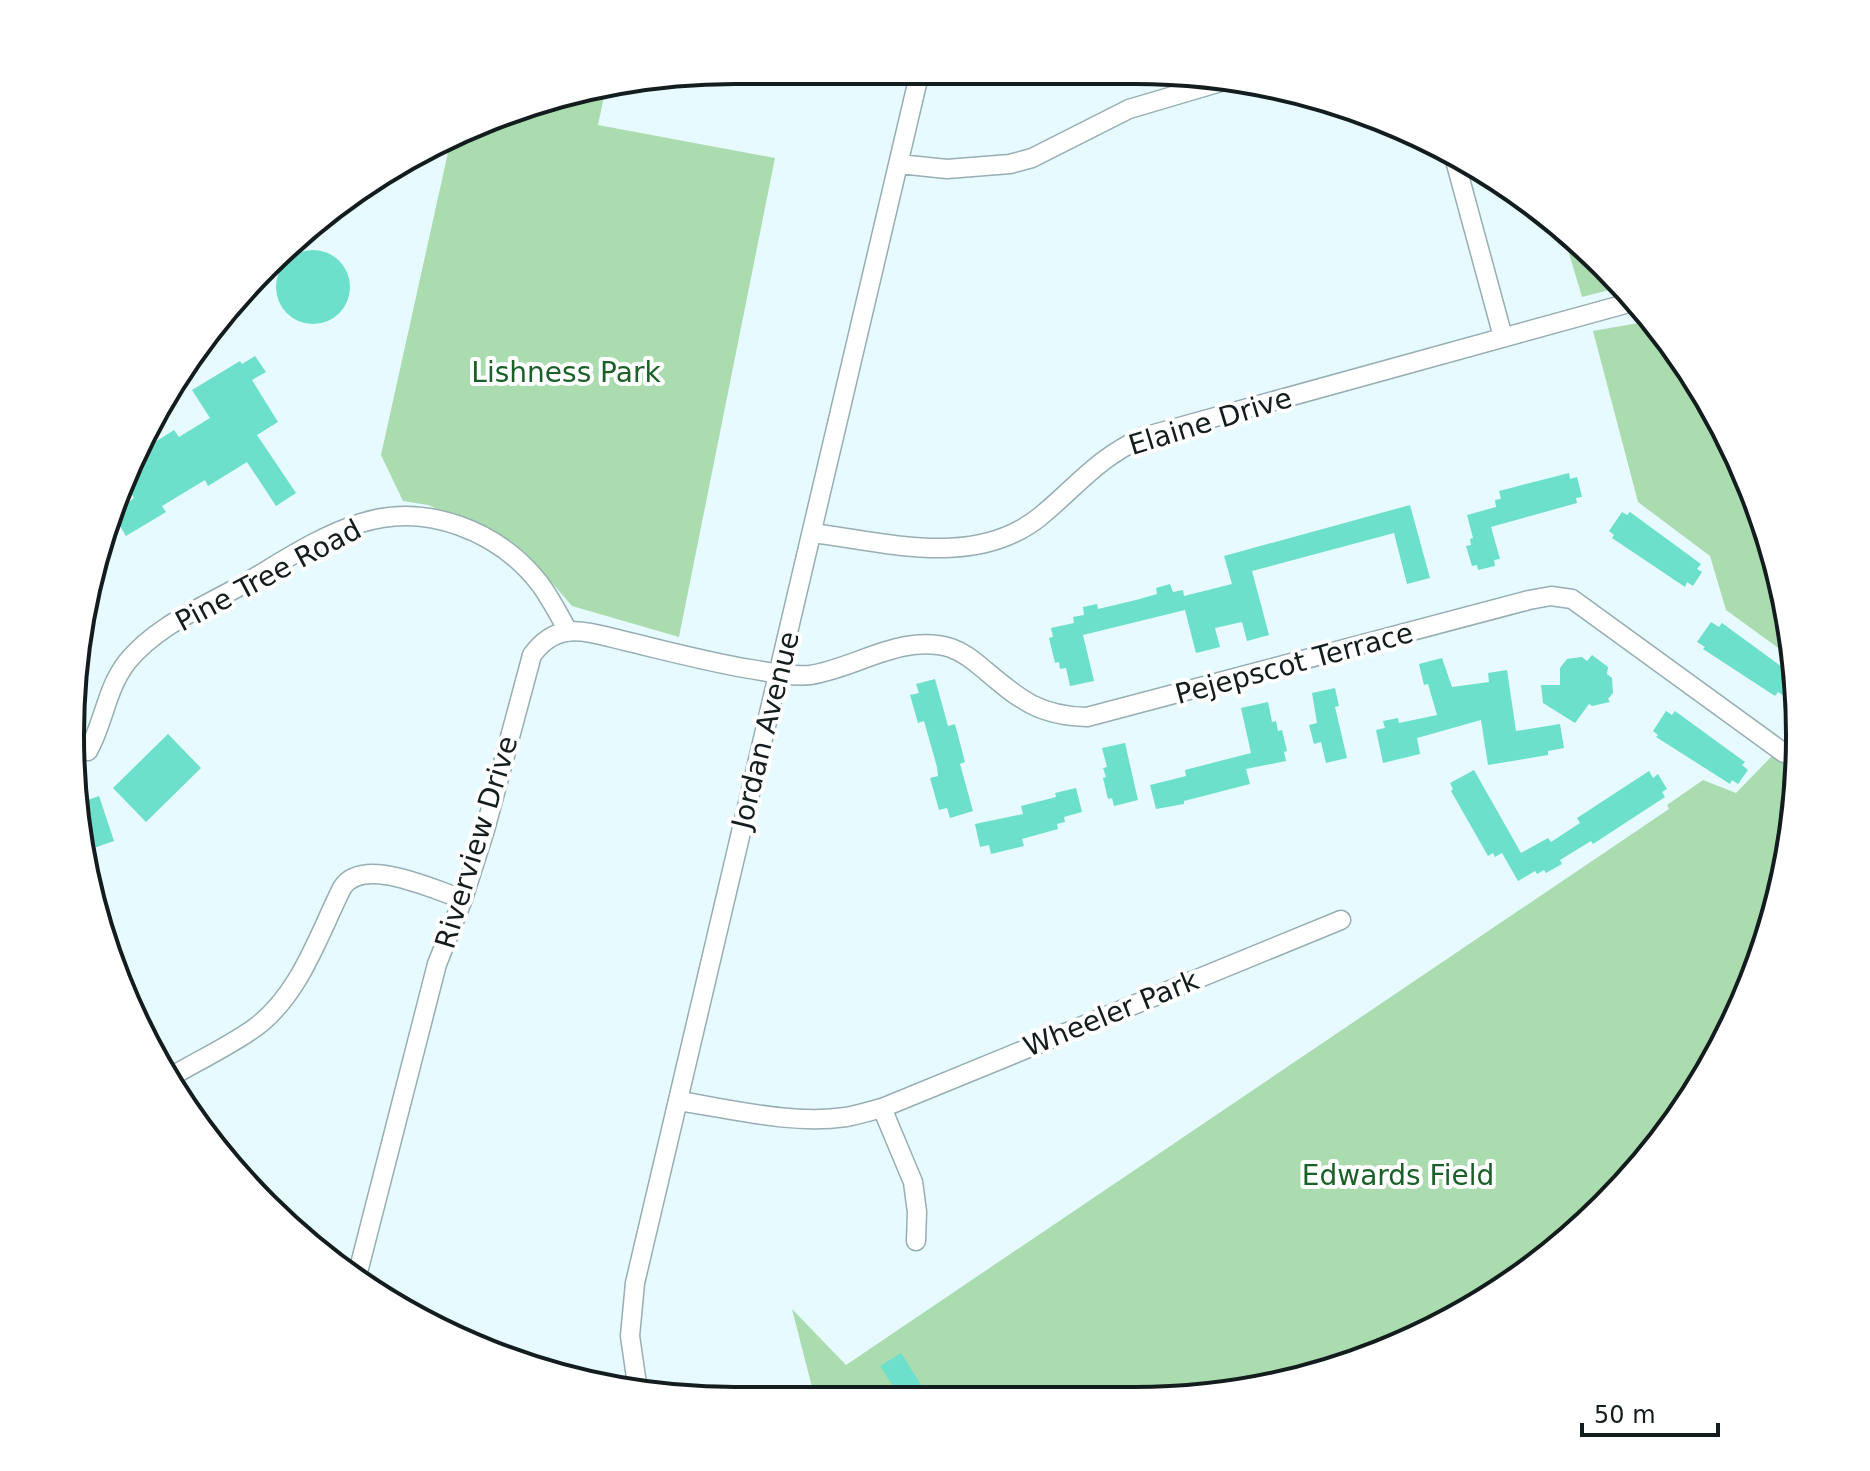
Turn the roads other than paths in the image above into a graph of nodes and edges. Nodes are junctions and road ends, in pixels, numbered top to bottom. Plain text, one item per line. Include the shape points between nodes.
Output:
1 (917, 84) edge
2 (1201, 88) edge
3 (899, 164) junction
4 (1458, 170) edge
5 (1623, 305) edge
6 (1503, 337) junction
7 (813, 533) junction
8 (568, 631) junction
9 (778, 674) junction
10 (88, 751) dead end
11 (1784, 753) dead end
12 (463, 899) junction
13 (1341, 920) dead end
14 (178, 1072) edge
15 (678, 1101) junction
16 (882, 1108) junction
17 (916, 1241) dead end
18 (356, 1264) edge
19 (636, 1379) edge

1 - 3 street, Jordan Avenue
2 - 3 street via 1129,109 1021,161 947,169
3 - 7 street, Jordan Avenue
4 - 6 street
5 - 6 street, Elaine Drive
6 - 7 street, Elaine Drive via 1143,437 1104,458 1026,527 987,544 925,548
7 - 9 street, Jordan Avenue
8 - 9 street
8 - 10 street, Pine Tree Road via 530,573 478,533 425,517 364,522 306,548 151,637 125,664
8 - 12 street, Riverview Drive via 540,644 532,655
9 - 11 street, Pejepscot Terrace via 807,675 930,644 967,655 1033,707 1087,717 1551,596 1572,599
9 - 15 street, Jordan Avenue
12 - 14 street via 383,874 351,878 295,982 270,1014
12 - 18 street, Riverview Drive via 437,964
13 - 16 street, Wheeler Park
15 - 16 street, Wheeler Park via 804,1118 847,1117
15 - 19 street, Jordan Avenue via 635,1283 630,1336
16 - 17 street via 913,1182

